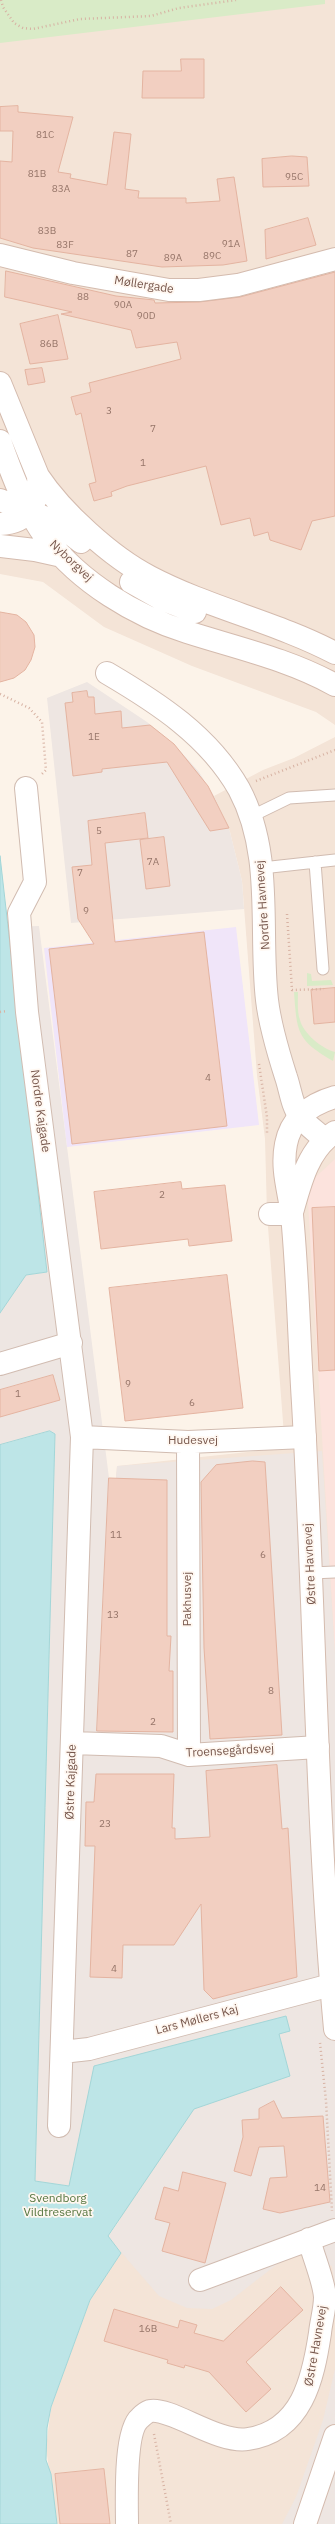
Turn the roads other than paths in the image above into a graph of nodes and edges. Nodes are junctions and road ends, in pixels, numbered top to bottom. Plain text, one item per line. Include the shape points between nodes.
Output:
1 (0, 255) edge
2 (335, 259) edge
3 (0, 383) edge
4 (0, 441) edge
5 (38, 476) junction
6 (8, 487) edge
7 (0, 500) edge
8 (30, 511) junction
9 (0, 524) edge
10 (0, 546) edge
11 (62, 556) junction
12 (298, 636) junction
13 (335, 653) edge
14 (107, 673) dead end
15 (335, 684) edge
16 (26, 788) road end
17 (335, 794) edge
18 (250, 817) junction
19 (335, 860) edge
20 (314, 862) junction
21 (262, 868) junction
22 (323, 969) dead end
23 (335, 1097) edge
24 (299, 1116) junction
25 (330, 1136) edge
26 (270, 1214) dead end
27 (292, 1214) junction
28 (71, 1344) junction
29 (0, 1364) edge
30 (82, 1437) junction
31 (305, 1437) junction
32 (188, 1442) junction
33 (335, 1572) edge
34 (311, 1573) junction
35 (72, 1743) junction
36 (318, 1747) junction
37 (189, 1755) junction
38 (331, 1915) edge
39 (333, 1994) edge
40 (335, 2029) edge
41 (62, 2052) junction
42 (59, 2126) dead end
43 (335, 2230) edge
44 (308, 2239) junction
45 (200, 2280) dead end
46 (335, 2436) edge
47 (127, 2524) edge
48 (305, 2524) edge

1 - 2 street, Møllergade via 73,273 169,290 199,290 238,285
3 - 5 street
4 - 6 street
5 - 8 street via 38,498
5 - 12 street, Nyborgvej via 57,502 78,522 111,550 149,576
6 - 8 street
7 - 8 street
8 - 9 street via 11,523
8 - 11 street, Nyborgvej via 46,538
8 - 12 street, Nyborgvej via 54,521 121,576 161,599 203,615
10 - 11 street
11 - 15 street, Nyborgvej via 113,597 155,619 185,631 298,666
12 - 13 street, Nyborgvej
14 - 18 street, Nordre Havnevej via 179,720 198,736 218,757 239,790
16 - 28 street, Nordre Kajgade via 35,882 19,913 27,1012
17 - 18 lane via 289,798
18 - 21 street, Nordre Havnevej
19 - 20 lane
20 - 21 lane
20 - 22 lane
21 - 24 street, Nordre Havnevej via 267,1001 279,1056
23 - 24 street, Østre Havnevej via 320,1101
24 - 25 street, Nordre Havnevej
24 - 27 street, Østre Havnevej via 290,1129 284,1156
25 - 27 street, Østre Havnevej via 310,1159
26 - 27 street
27 - 31 street, Østre Havnevej
28 - 29 street
28 - 30 street, Nordre Kajgade
30 - 32 street, Hudesvej
30 - 35 street, Østre Kajgade
31 - 32 street, Hudesvej
31 - 34 street, Østre Havnevej
32 - 37 street, Pakhusvej
33 - 34 lane
34 - 36 street, Østre Havnevej
35 - 37 street, Troensegårdsvej via 161,1746
35 - 41 street, Østre Kajgade
36 - 37 street, Troensegårdsvej
36 - 38 street, Østre Havnevej
38 - 39 street, Østre Havnevej
39 - 40 street, Østre Havnevej
39 - 41 street, Lars Møllers Kaj via 89,2049
41 - 42 street, Østre Kajgade
43 - 44 street
44 - 45 street
44 - 47 street, Østre Havnevej via 325,2297 317,2352 307,2392 292,2416 269,2433 248,2439 226,2438 164,2413 150,2411 139,2418 133,2428 127,2474
46 - 48 street

